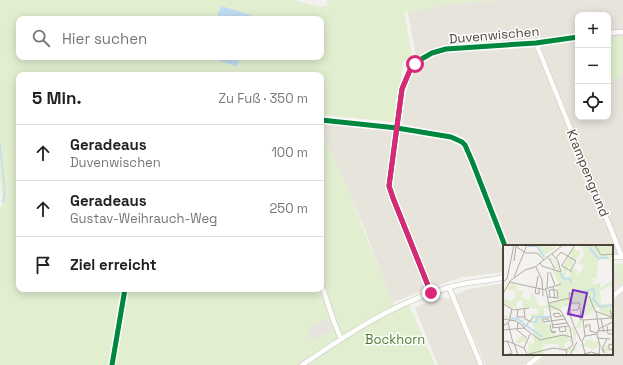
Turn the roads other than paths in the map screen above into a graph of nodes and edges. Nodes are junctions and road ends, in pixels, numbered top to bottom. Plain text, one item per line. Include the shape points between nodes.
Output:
1 (623, 32) edge
2 (611, 33) edge
3 (575, 37) edge
4 (536, 43) junction
5 (324, 120) edge
6 (397, 128) junction
7 (505, 245) edge
8 (622, 257) edge
9 (503, 277) edge
10 (449, 287) junction
11 (623, 288) edge
12 (324, 292) edge
13 (431, 293) junction
14 (613, 296) edge
15 (341, 339) junction
16 (541, 355) edge
17 (302, 365) edge
18 (481, 365) edge
19 (528, 365) edge

1 - 2 street
3 - 4 street, Duvenwischen
4 - 6 street, Duvenwischen via 446,49 421,59 410,70 402,89
4 - 8 street, Krampengrund
5 - 6 street
6 - 7 street via 451,137 465,145
6 - 13 street, Duvenwischen via 389,186
9 - 10 street
10 - 13 street
10 - 18 street
11 - 14 street
12 - 15 street
13 - 15 street via 369,321
15 - 17 street
16 - 19 street

